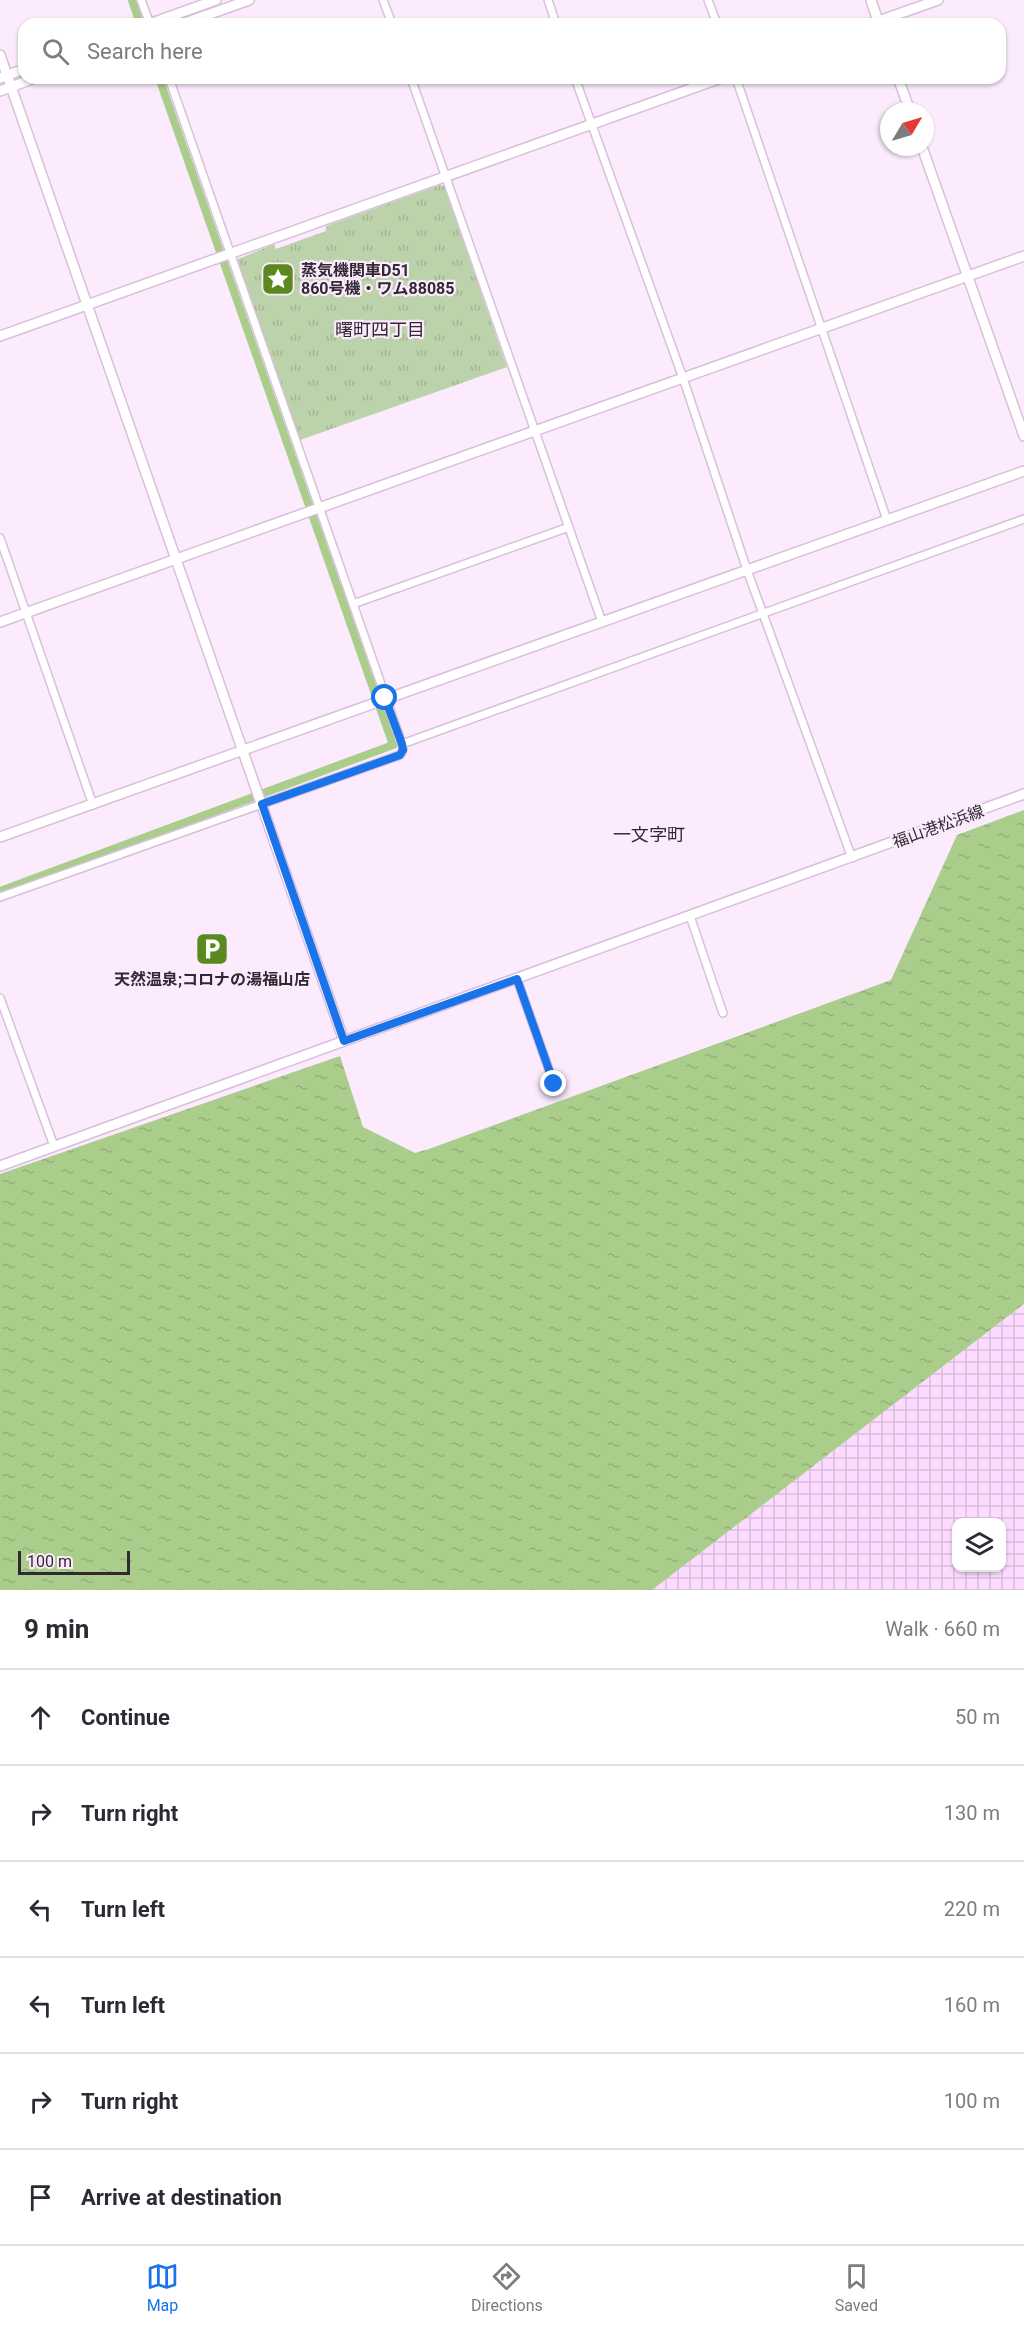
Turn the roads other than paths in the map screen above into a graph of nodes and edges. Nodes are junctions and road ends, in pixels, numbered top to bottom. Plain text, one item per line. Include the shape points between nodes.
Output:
1 (141, 0) edge
2 (216, 0) edge
3 (249, 0) edge
4 (383, 0) edge
5 (548, 0) edge
6 (708, 0) edge
7 (871, 0) edge
8 (939, 0) edge
9 (148, 18) edge
10 (166, 18) edge
11 (199, 18) edge
12 (390, 18) edge
13 (554, 18) edge
14 (715, 18) edge
15 (875, 18) edge
16 (890, 18) edge
17 (0, 55) edge
18 (18, 71) edge
19 (4, 77) edge
20 (18, 84) edge
21 (171, 84) edge
22 (413, 84) edge
23 (577, 84) edge
24 (705, 84) edge
25 (738, 84) edge
26 (900, 84) edge
27 (10, 87) junction
28 (0, 91) edge
29 (907, 102) edge
30 (591, 126) junction
31 (925, 156) edge
32 (445, 176) junction
33 (230, 254) junction
34 (1024, 256) edge
35 (968, 276) junction
36 (88, 305) junction
37 (823, 327) junction
38 (0, 336) edge
39 (683, 378) junction
40 (534, 432) junction
41 (1024, 436) edge
42 (1024, 471) edge
43 (313, 509) junction
44 (1024, 519) edge
45 (887, 520) junction
46 (569, 527) junction
47 (0, 538) edge
48 (176, 558) junction
49 (747, 570) junction
50 (353, 604) junction
51 (26, 612) junction
52 (762, 614) junction
53 (0, 622) edge
54 (602, 622) junction
55 (380, 700) junction
56 (402, 744) junction
57 (243, 751) junction
58 (1024, 794) edge
59 (261, 802) junction
60 (93, 805) junction
61 (0, 837) edge
62 (852, 858) junction
63 (0, 897) edge
64 (690, 916) junction
65 (517, 979) junction
66 (0, 998) edge
67 (723, 1013) dead end
68 (344, 1041) junction
69 (554, 1084) dead end
70 (54, 1146) junction
71 (0, 1166) edge

1 - 9 street
2 - 10 street
3 - 11 street
4 - 12 street
5 - 13 street
6 - 14 street
7 - 15 street
8 - 16 street
17 - 19 street
18 - 19 street
19 - 27 street
20 - 27 street
21 - 33 street
22 - 32 street
23 - 30 street
24 - 30 street
25 - 37 street
26 - 29 street
27 - 28 street
27 - 36 street
30 - 32 street
30 - 39 street
31 - 35 street
32 - 33 street
32 - 40 street
33 - 36 street
33 - 43 street
34 - 35 street
35 - 37 street
35 - 41 street
36 - 38 street
36 - 48 street
37 - 39 street
37 - 45 street
39 - 40 street
39 - 49 street
40 - 43 street
40 - 46 street
42 - 45 street
43 - 48 street
43 - 50 street
44 - 52 street
45 - 49 street
46 - 50 street
46 - 54 street
47 - 51 street
48 - 51 street
48 - 57 street
49 - 52 street
49 - 54 street
50 - 55 street
51 - 53 street
51 - 60 street
52 - 56 street
52 - 62 street
54 - 55 street
55 - 56 street
55 - 57 street
56 - 59 street via 400,755
57 - 59 street
57 - 60 street
58 - 62 street, 福山港松浜線
59 - 63 street
59 - 68 street
60 - 61 street
62 - 64 street, 福山港松浜線
64 - 65 street, 福山港松浜線
64 - 67 street
65 - 68 street, 福山港松浜線
65 - 69 street
66 - 70 street
68 - 70 street, 福山港松浜線
70 - 71 street, 福山港松浜線

